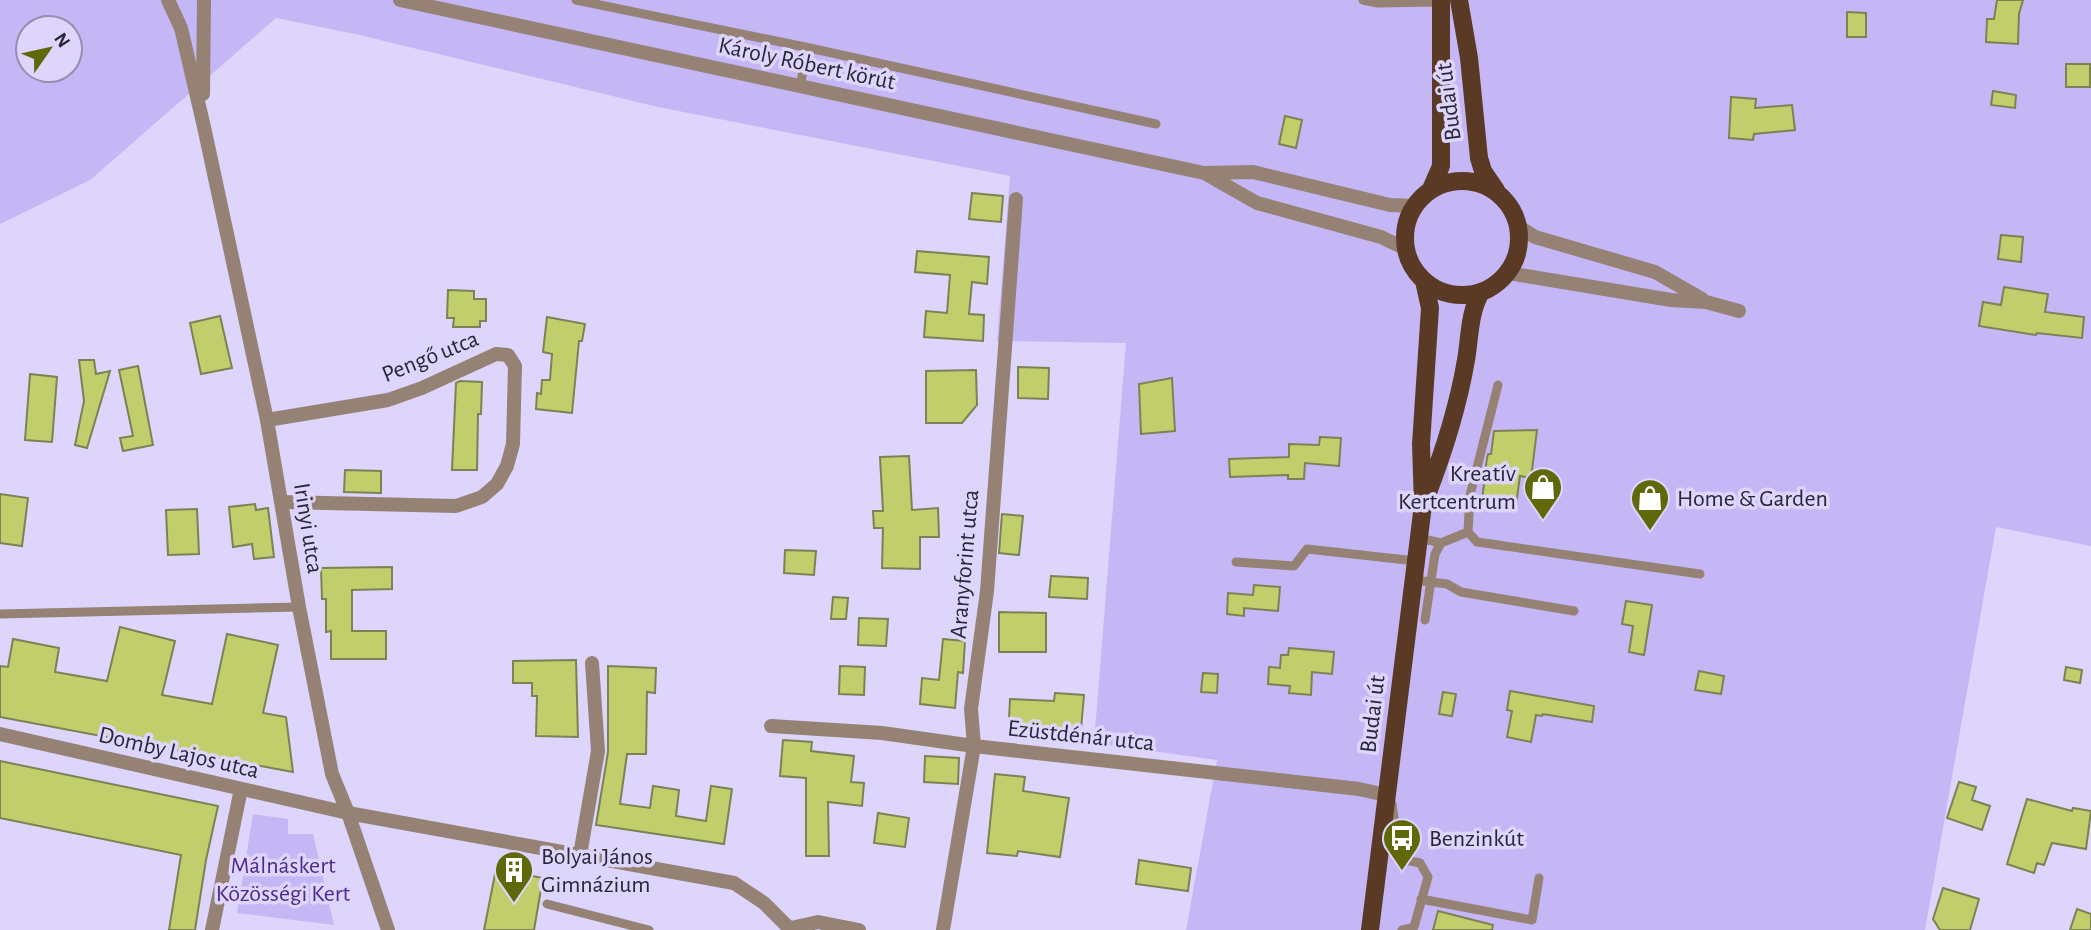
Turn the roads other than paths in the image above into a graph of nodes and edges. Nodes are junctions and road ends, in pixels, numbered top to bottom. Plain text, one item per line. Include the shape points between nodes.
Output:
1 (168, 0) edge
2 (204, 0) edge
3 (400, 0) edge
4 (576, 0) edge
5 (1363, 0) edge
6 (1459, 0) edge
7 (1441, 1) edge
8 (805, 47) junction
9 (801, 85) junction
10 (1156, 124) dead end
11 (204, 127) junction
12 (1204, 173) junction
13 (1432, 189) junction
14 (1498, 193) junction
15 (1016, 199) dead end
16 (1414, 206) junction
17 (1519, 227) junction
18 (1406, 249) junction
19 (1508, 272) junction
20 (1424, 281) junction
21 (1481, 292) junction
22 (1706, 302) junction
23 (1739, 311) dead end
24 (1498, 385) dead end
25 (267, 420) junction
26 (282, 502) junction
27 (1423, 505) junction
28 (1468, 532) junction
29 (1419, 538) junction
30 (1440, 544) junction
31 (1416, 561) junction
32 (1236, 562) dead end
33 (1700, 574) dead end
34 (1422, 580) junction
35 (299, 607) junction
36 (1574, 611) dead end
37 (0, 614) edge
38 (1425, 620) dead end
39 (592, 663) dead end
40 (771, 726) dead end
41 (0, 734) edge
42 (974, 746) junction
43 (1387, 787) junction
44 (241, 789) junction
45 (348, 813) junction
46 (580, 855) junction
47 (1539, 878) dead end
48 (1421, 899) junction
49 (547, 904) dead end
50 (1531, 925) edge
51 (791, 929) edge
52 (212, 930) edge
53 (388, 930) edge
54 (649, 930) edge
55 (859, 930) edge
56 (943, 930) edge
57 (1370, 930) edge
58 (1402, 930) edge

1 - 11 street, Irinyi utca via 181,28
2 - 11 street, Irinyi utca
3 - 9 street, Károly Róbert körút
4 - 8 lane
5 - 7 lane
6 - 14 main road, Budai út via 1479,158
7 - 13 main road, Budai út via 1440,166
8 - 9 lane
8 - 10 lane
9 - 12 street, Károly Róbert körút
11 - 25 street, Irinyi utca
12 - 16 street, Károly Róbert körút via 1253,172 1390,205
12 - 18 street, Károly Róbert körút via 1257,203 1381,237
13 - 14 main road via 1465,180
13 - 16 main road
14 - 17 main road
15 - 42 street, Aranyforint utca via 987,591 971,709
16 - 18 main road via 1405,234
17 - 19 main road via 1518,251
17 - 22 street via 1535,237 1655,272
18 - 20 main road
19 - 21 main road
19 - 22 street
20 - 21 main road via 1451,294
20 - 27 main road, Budai út via 1430,309 1421,444
21 - 27 main road, Budai út via 1474,304 1447,443
22 - 23 street
24 - 28 lane via 1470,495
25 - 26 street, Irinyi utca
25 - 26 street, Pengő utca via 388,400 496,354 508,355 515,366 513,444 498,484 481,497 456,506
26 - 35 street, Irinyi utca
27 - 29 main road, Budai út
28 - 30 lane
28 - 33 lane via 1476,542
29 - 30 lane
29 - 31 main road, Budai út
30 - 34 lane
31 - 32 lane via 1307,549 1294,566
31 - 34 main road, Budai út
34 - 36 lane via 1447,584 1461,592
34 - 38 lane
34 - 43 main road, Budai út
35 - 37 lane
35 - 45 street, Irinyi utca via 332,774
39 - 46 street via 598,751
40 - 42 street, Ezüstdénár utca via 882,733
41 - 44 street, Domby Lajos utca
42 - 43 street, Ezüstdénár utca via 1359,789
42 - 56 street, Aranyforint utca
43 - 48 lane via 1400,859 1420,863 1428,877
43 - 57 main road, Budai út
44 - 45 street, Domby Lajos utca
44 - 52 street
45 - 46 street, Domby Lajos utca
45 - 53 street, Irinyi utca
46 - 51 street, Domby Lajos utca via 734,883
47 - 50 lane
48 - 50 lane
48 - 58 lane via 1414,926
49 - 54 lane
51 - 55 street via 818,922

